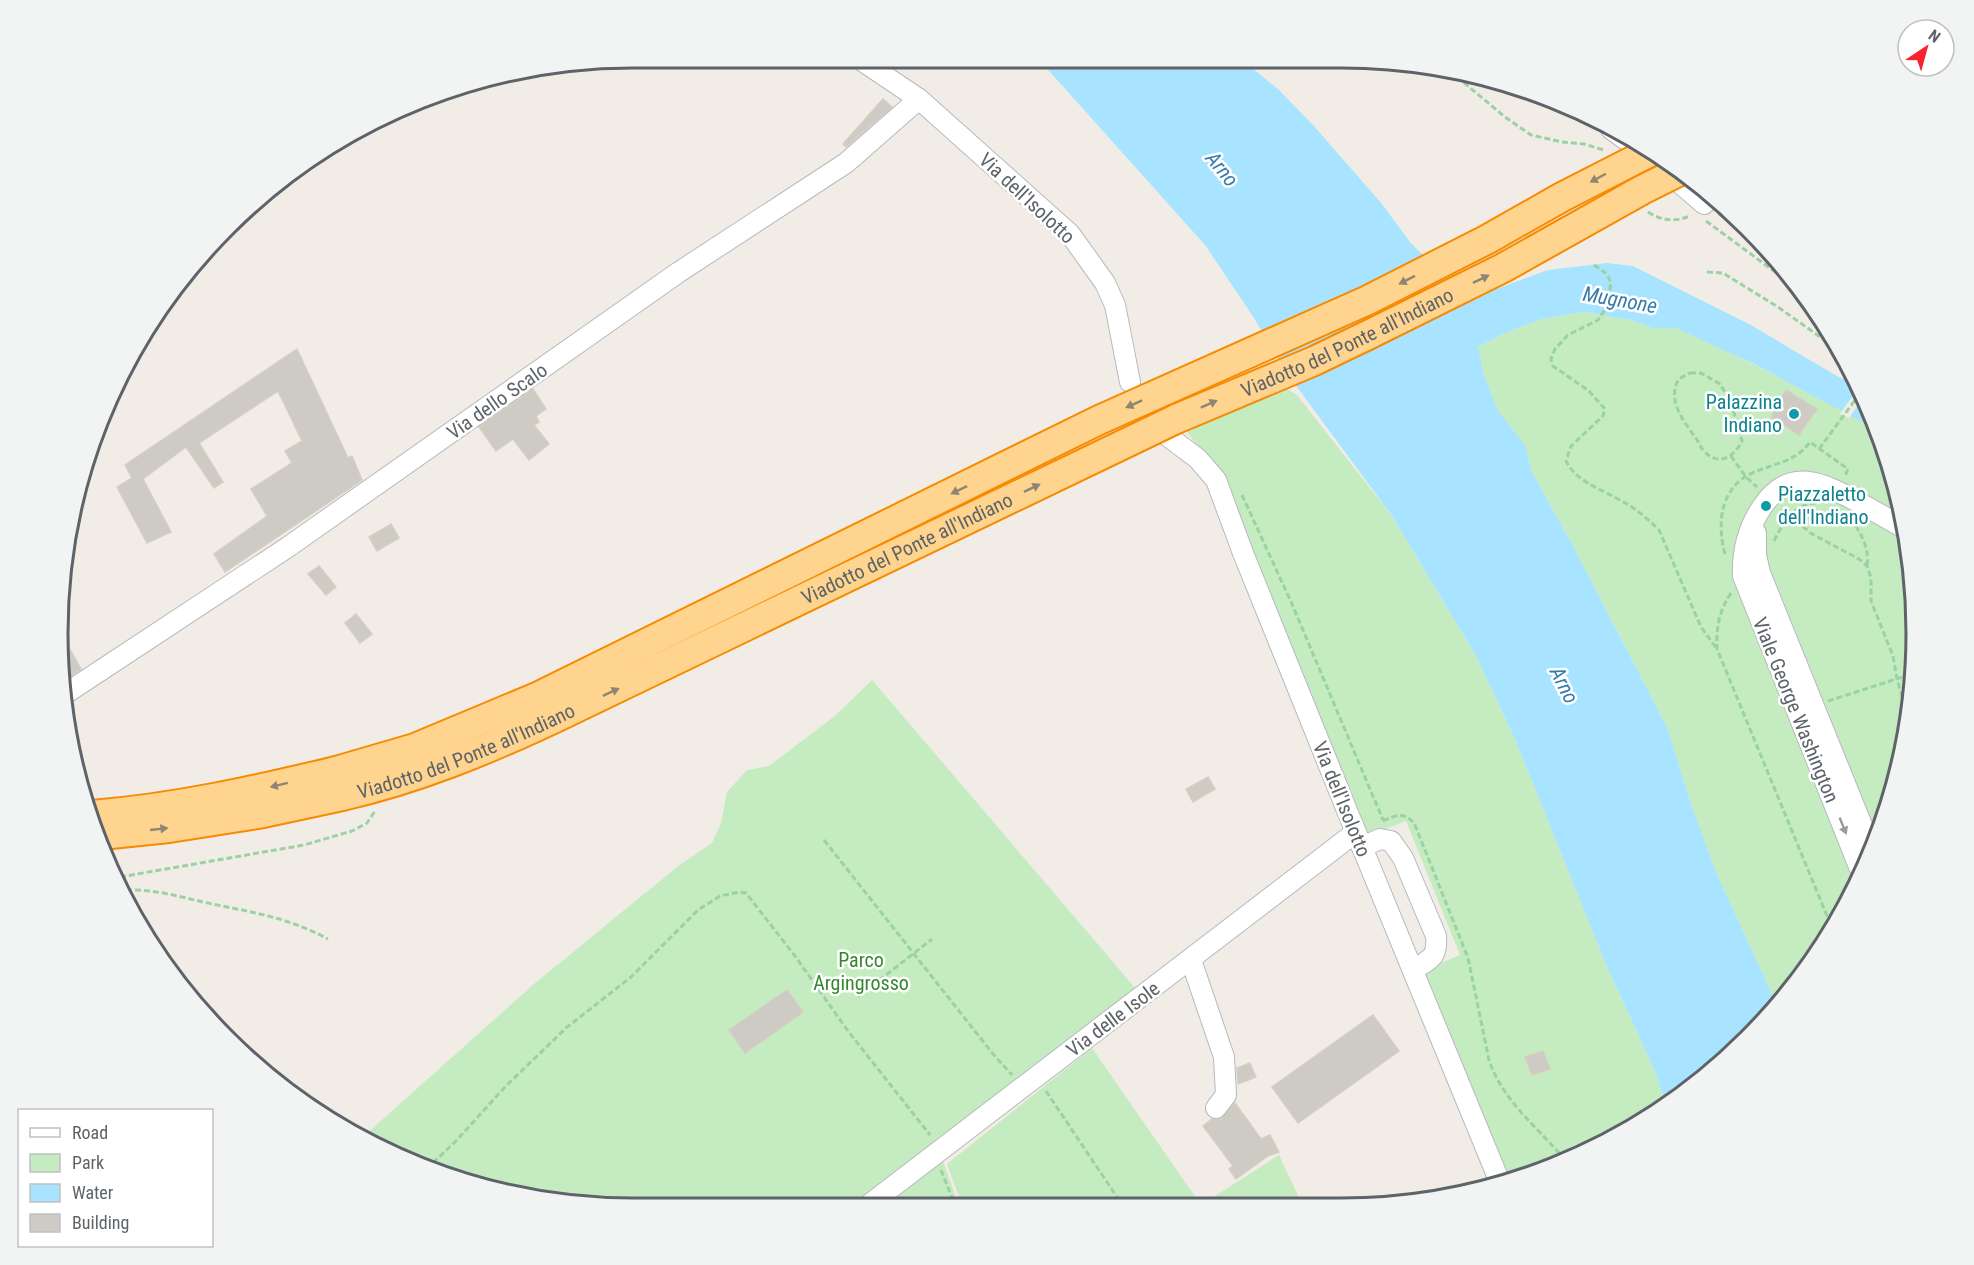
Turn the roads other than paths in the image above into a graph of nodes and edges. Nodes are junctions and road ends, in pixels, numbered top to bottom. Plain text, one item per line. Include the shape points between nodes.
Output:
1 (873, 68) edge
2 (919, 99) junction
3 (1643, 155) edge
4 (1672, 175) edge
5 (1700, 197) edge
6 (1130, 382) dead end
7 (1161, 431) dead end
8 (1896, 524) edge
9 (1751, 541) junction
10 (71, 690) edge
11 (339, 784) junction
12 (97, 814) edge
13 (105, 835) edge
14 (1867, 838) edge
15 (1359, 839) junction
16 (1857, 862) edge
17 (1191, 960) junction
18 (1413, 970) junction
19 (1216, 1108) dead end
20 (1496, 1176) edge
21 (878, 1198) edge

1 - 2 street, Via dell'Isolotto
2 - 6 street, Via dell'Isolotto via 1070,234 1115,304
2 - 10 street, Via dello Scalo via 846,163 679,272 297,540
3 -> 11 highway, Viadotto del Ponte all'Indiano, bridge via 1368,300 1099,420 537,697
4 - 5 street
11 -> 5 highway, Viadotto del Ponte all'Indiano, bridge via 424,774 557,717 1176,419 1368,335 1503,268 1642,190
7 - 15 street, Via dell'Isolotto via 1198,459 1216,480
8 - 9 street via 1831,487 1799,481 1780,488 1769,498 1758,513
9 - 14 street
9 -> 16 street, Viale George Washington via 1743,559 1743,576
11 -> 12 highway, Viadotto del Ponte all'Indiano via 249,792 179,806
13 -> 11 highway, Viadotto del Ponte all'Indiano via 258,814
15 - 17 street, Via delle Isole
15 - 18 street, Via dell'Isolotto
15 - 18 street via 1390,841 1403,858 1436,936 1433,957
17 - 19 street via 1224,1057 1226,1095
17 - 21 street, Via delle Isole
18 - 20 street, Via dell'Isolotto

